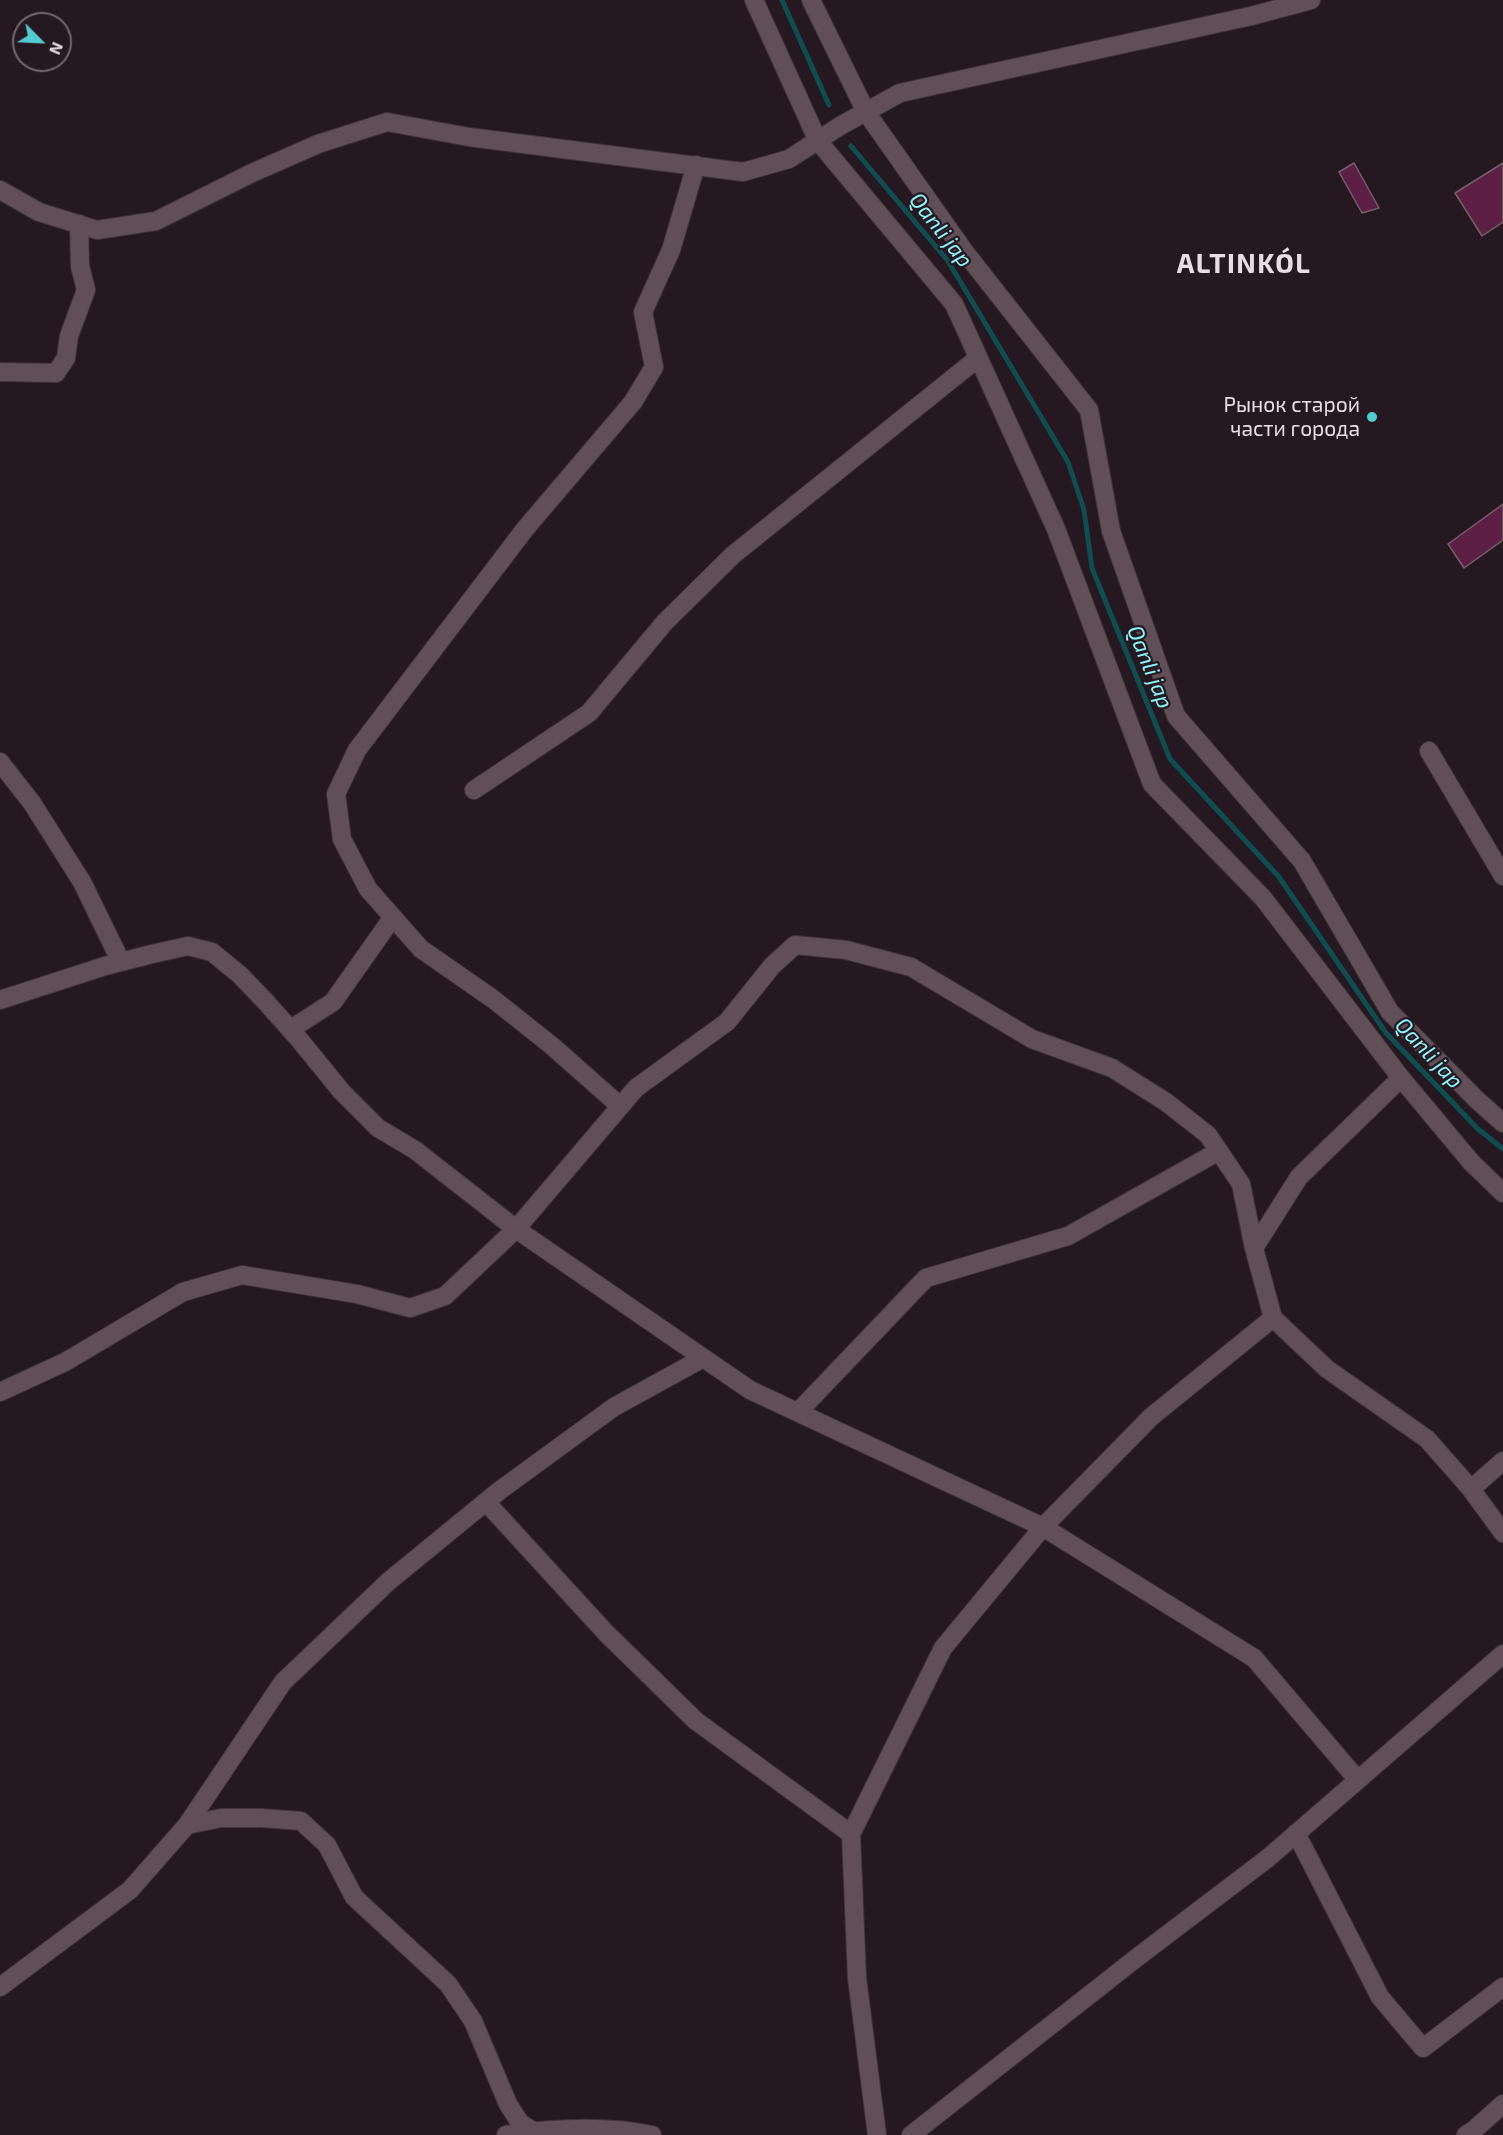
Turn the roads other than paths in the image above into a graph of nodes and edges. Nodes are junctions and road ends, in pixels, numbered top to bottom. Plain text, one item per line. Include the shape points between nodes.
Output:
1 (754, 0) edge
2 (811, 0) edge
3 (1311, 0) edge
4 (866, 112) junction
5 (818, 141) junction
6 (696, 165) junction
7 (0, 190) edge
8 (80, 224) junction
9 (978, 358) junction
10 (0, 372) edge
11 (1429, 751) dead end
12 (0, 762) edge
13 (474, 790) dead end
14 (1503, 874) edge
15 (393, 917) junction
16 (120, 962) junction
17 (0, 1000) edge
18 (291, 1029) junction
19 (1401, 1078) junction
20 (620, 1106) junction
21 (1503, 1123) edge
22 (1219, 1151) junction
23 (1503, 1193) edge
24 (516, 1229) junction
25 (1254, 1248) junction
26 (1273, 1318) junction
27 (703, 1358) junction
28 (0, 1392) edge
29 (798, 1412) junction
30 (1503, 1461) edge
31 (1471, 1489) junction
32 (486, 1502) junction
33 (1043, 1527) junction
34 (1503, 1533) edge
35 (1503, 1654) edge
36 (1357, 1779) junction
37 (187, 1825) junction
38 (1296, 1833) junction
39 (851, 1834) junction
40 (0, 1987) edge
41 (1503, 1987) edge
42 (1503, 2104) edge
43 (533, 2131) junction
44 (506, 2135) edge
45 (652, 2135) edge
46 (877, 2135) edge
47 (911, 2135) edge
48 (1466, 2135) edge

1 - 5 street
2 - 4 street
3 - 4 street via 900,93
4 - 5 street
4 - 21 street via 964,251 1089,410 1111,531 1176,716 1302,861 1390,1012
5 - 6 street via 789,159 743,172
5 - 9 street via 954,304
6 - 8 street via 469,137 387,122 318,144 156,221 97,230
6 - 15 street via 671,250 643,312 654,367 633,402 525,529 357,750 336,794 342,839 368,890
7 - 8 street via 39,212
8 - 10 street via 80,266 86,290 69,336 66,358 56,373
9 - 13 street via 733,555 665,622 589,713
9 - 19 street via 1056,529 1152,784 1263,898
11 - 14 street
12 - 16 street via 32,803 82,882
15 - 18 street via 333,1002
15 - 20 street via 421,949 493,999
16 - 17 street
16 - 18 street via 188,946 212,952 240,975
18 - 24 street via 342,1092 378,1128 414,1149
19 - 23 street via 1471,1162
19 - 25 street via 1299,1177
20 - 22 street via 636,1088 727,1022 772,966 795,945 846,950 911,967 1032,1039 1112,1068 1174,1109 1208,1136
20 - 24 street
22 - 25 street via 1240,1184
22 - 29 street via 1068,1236 926,1278
24 - 27 street
24 - 28 street via 445,1296 410,1308 357,1294 242,1275 183,1292 65,1362
25 - 26 street
26 - 31 street via 1327,1369 1427,1439
26 - 33 street via 1151,1417
27 - 29 street via 750,1390
27 - 32 street via 615,1407
29 - 33 street
30 - 31 street
31 - 34 street
32 - 37 street via 389,1581 283,1682
32 - 39 street via 606,1634 696,1721
33 - 36 street via 1254,1658
33 - 39 street via 943,1648
35 - 36 street
36 - 38 street
37 - 40 street via 130,1890
37 - 43 street via 221,1818 301,1821 327,1845 354,1897 448,1984 472,2021 508,2104 520,2123
38 - 41 street via 1380,1997 1423,2048
38 - 47 street
39 - 46 street via 857,1978
42 - 48 street
43 - 44 street
43 - 45 street via 620,2129

